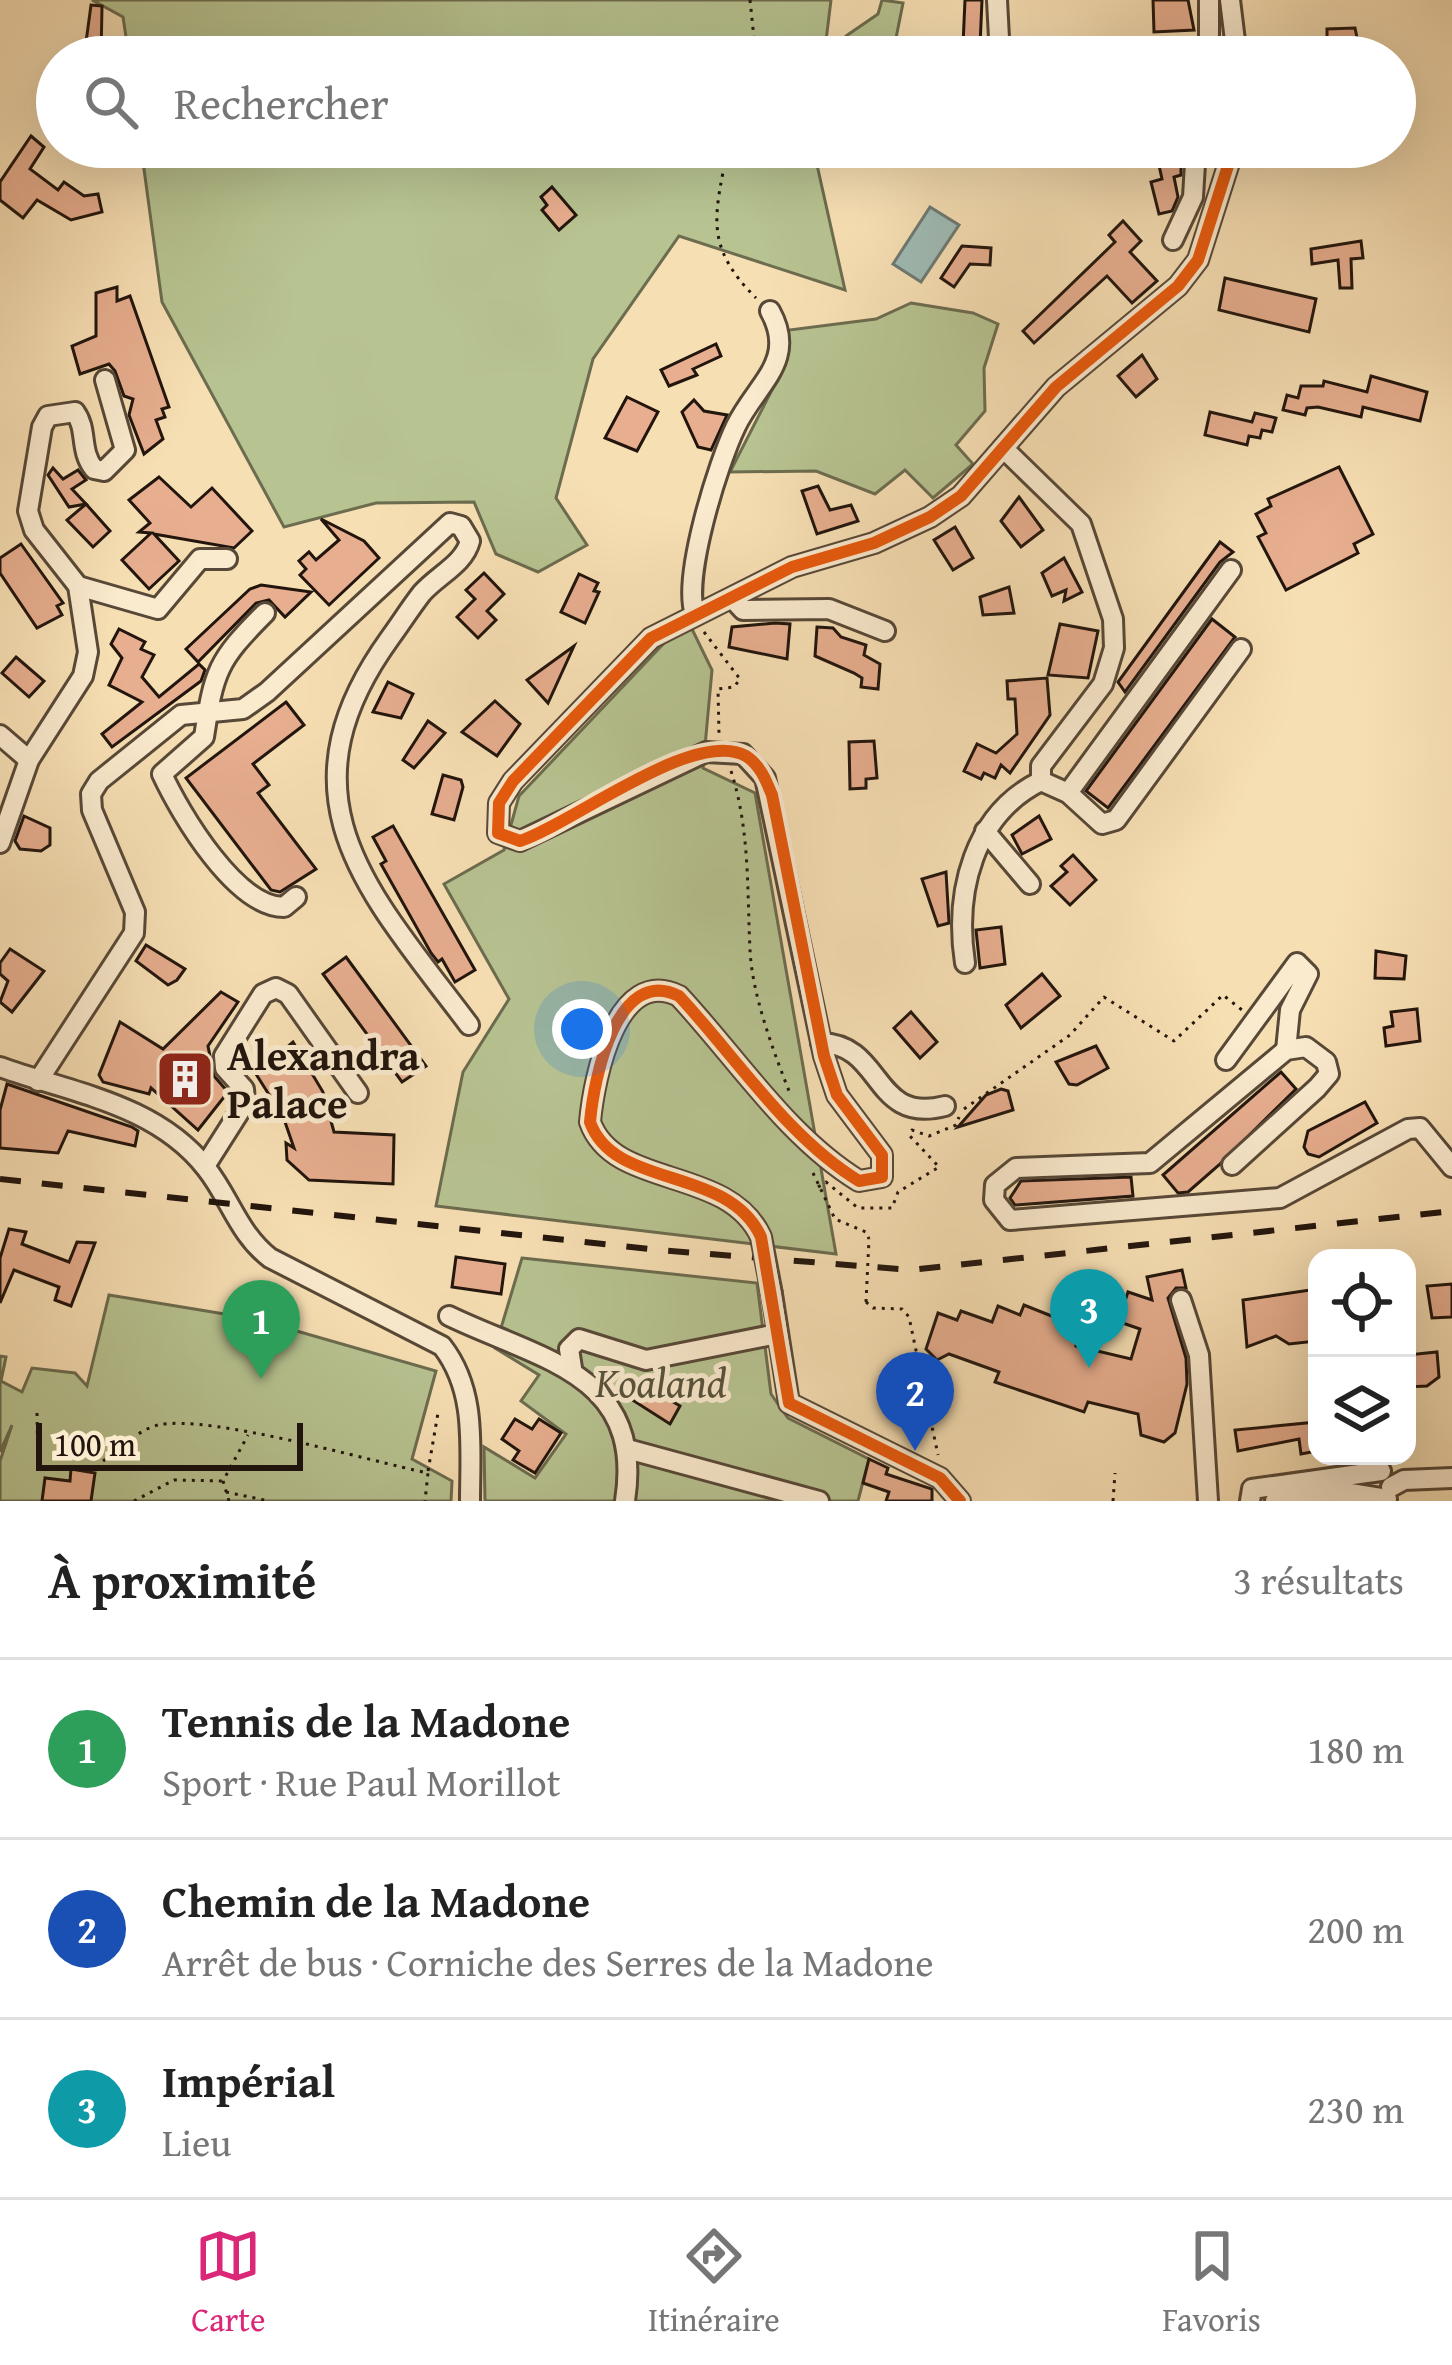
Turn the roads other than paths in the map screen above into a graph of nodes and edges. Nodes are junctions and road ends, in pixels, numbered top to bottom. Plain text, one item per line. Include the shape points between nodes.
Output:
1 (997, 0) edge
2 (1209, 0) edge
3 (1230, 0) edge
4 (999, 36) edge
5 (1209, 36) edge
6 (1234, 36) edge
7 (1195, 168) edge
8 (1227, 168) edge
9 (1173, 240) dead end
10 (770, 311) road end
11 (105, 380) dead end
12 (1003, 448) junction
13 (227, 559) dead end
14 (1231, 570) dead end
15 (78, 586) junction
16 (732, 598) junction
17 (265, 613) dead end
18 (694, 614) junction
19 (885, 631) dead end
20 (1241, 649) dead end
21 (208, 711) junction
22 (0, 735) edge
23 (29, 760) junction
24 (1041, 781) junction
25 (1068, 793) junction
26 (985, 831) junction
27 (0, 843) edge
28 (1030, 884) dead end
29 (296, 897) dead end
30 (965, 963) dead end
31 (469, 1024) dead end
32 (820, 1043) junction
33 (1286, 1050) junction
34 (1226, 1060) dead end
35 (0, 1066) edge
36 (38, 1081) junction
37 (358, 1093) dead end
38 (945, 1106) dead end
39 (1232, 1165) dead end
40 (205, 1166) junction
41 (1452, 1167) edge
42 (1181, 1300) dead end
43 (449, 1316) dead end
44 (777, 1334) junction
45 (572, 1368) junction
46 (631, 1450) junction
47 (1452, 1478) edge
48 (1385, 1483) edge
49 (470, 1501) edge
50 (625, 1501) edge
51 (819, 1501) edge
52 (960, 1501) edge
53 (1208, 1501) edge
54 (1250, 1501) edge
55 (1275, 1501) edge

1 - 4 street
2 - 5 street
3 - 6 street
7 - 9 street via 1193,197
8 - 12 street via 1198,260 1178,286 1087,358
10 - 18 street via 781,341 776,368 735,428 692,565
11 - 15 street via 125,450 104,470 94,469 75,412 48,416 28,511
12 - 16 street via 930,518
12 - 24 street via 1081,524 1114,619 1103,684 1041,766
13 - 15 street via 200,559 158,609
14 - 25 street
15 - 23 street via 88,626 82,676
16 - 18 street
16 - 19 street via 743,610 829,609
17 - 21 street via 224,654
18 - 32 street via 651,638 513,781 499,803 498,833 507,841 534,836 675,764 724,750 743,754 772,795
20 - 25 street via 1116,820 1102,824
21 - 29 street via 204,737 162,774 249,897 284,907
21 - 31 street via 243,709 267,692 434,534 450,523 461,526 470,541 466,556 421,594 380,652 346,709 334,754 338,812 351,851
21 - 36 street via 181,715 91,794 134,912 134,933
22 - 23 street
23 - 27 street
24 - 25 street
24 - 26 street via 990,818
26 - 28 street
26 - 30 street via 976,840 960,929
32 - 38 street via 849,1049 896,1103 915,1112
32 - 44 street, bridge via 837,1095 882,1155 882,1177 860,1181 801,1132 679,996 660,986 646,989 618,1021 592,1100 595,1137 618,1157 736,1204 752,1218
33 - 34 street via 1290,1010 1308,974 1297,963
33 - 39 street via 1306,1047 1329,1074
33 - 41 street via 1150,1162 1016,1168 1003,1175 994,1200 1010,1220 1280,1198 1408,1129 1429,1133
35 - 36 street
36 - 40 street via 139,1112
37 - 40 street via 288,994 263,994 224,1056 245,1103
40 - 49 street via 249,1242 270,1258 442,1346 469,1400
42 - 53 street via 1199,1355
43 - 45 street
44 - 45 street via 646,1360 579,1339 569,1349
44 - 52 street via 789,1402 940,1478
45 - 46 street via 603,1400
46 - 50 street
46 - 51 street
47 - 48 street
48 - 54 street via 1252,1489
48 - 55 street

